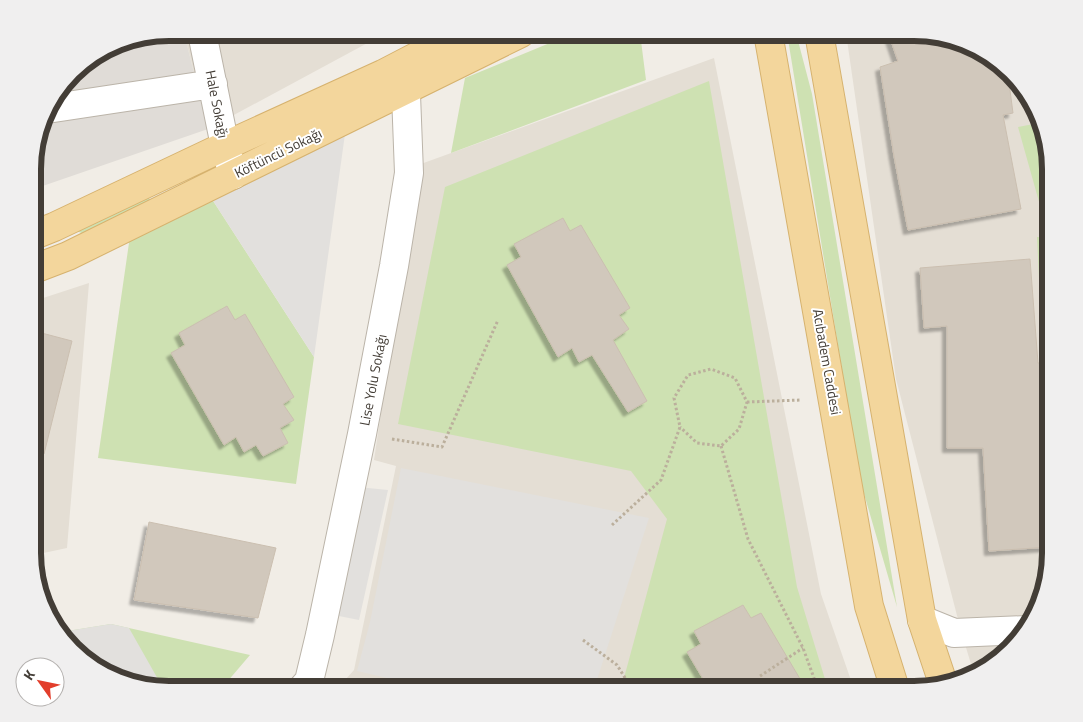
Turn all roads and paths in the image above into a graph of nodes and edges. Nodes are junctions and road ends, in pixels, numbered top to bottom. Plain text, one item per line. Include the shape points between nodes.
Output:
1 (204, 41) edge
2 (451, 41) edge
3 (498, 41) edge
4 (770, 41) edge
5 (813, 41) edge
6 (821, 41) edge
7 (825, 66) junction
8 (406, 77) junction
9 (213, 84) junction
10 (57, 108) edge
11 (225, 146) junction
12 (233, 175) junction
13 (41, 232) edge
14 (41, 266) edge
15 (498, 320) dead end
16 (834, 400) junction
17 (747, 402) junction
18 (680, 427) junction
19 (384, 437) dead end
20 (720, 446) junction
21 (612, 525) dead end
22 (922, 620) junction
23 (1015, 630) edge
24 (583, 640) dead end
25 (803, 648) junction
26 (760, 676) dead end
27 (941, 677) edge
28 (627, 680) edge
29 (815, 680) edge
30 (892, 680) edge
31 (309, 681) edge

1 - 9 street, Hale Sokağı
2 - 8 main road, Köftüncü Sokağı
3 - 8 main road, Köftüncü Sokağı
4 - 16 main road, Acıbadem Caddesi
5 - 7 main road
6 - 7 main road
7 - 22 main road
8 - 11 main road, Köftüncü Sokağı
8 - 12 main road, Köftüncü Sokağı
8 - 31 street, Lise Yolu Sokağı via 409,172 394,266
9 - 10 street
9 - 11 street, Hale Sokağı
11 - 12 street, Hale Sokağı
11 - 13 main road, Köftüncü Sokağı
12 - 14 main road, Köftüncü Sokağı
15 - 19 path via 442,447
16 - 17 path
16 - 30 main road, Acıbadem Caddesi via 869,606
17 - 18 path via 734,378 711,369 688,375 674,398
17 - 20 path via 739,429
18 - 20 path via 697,443
18 - 21 path via 661,480
20 - 25 path via 748,539
22 - 23 street via 954,633
22 - 27 main road
24 - 28 path via 617,665
25 - 26 path
25 - 29 path

